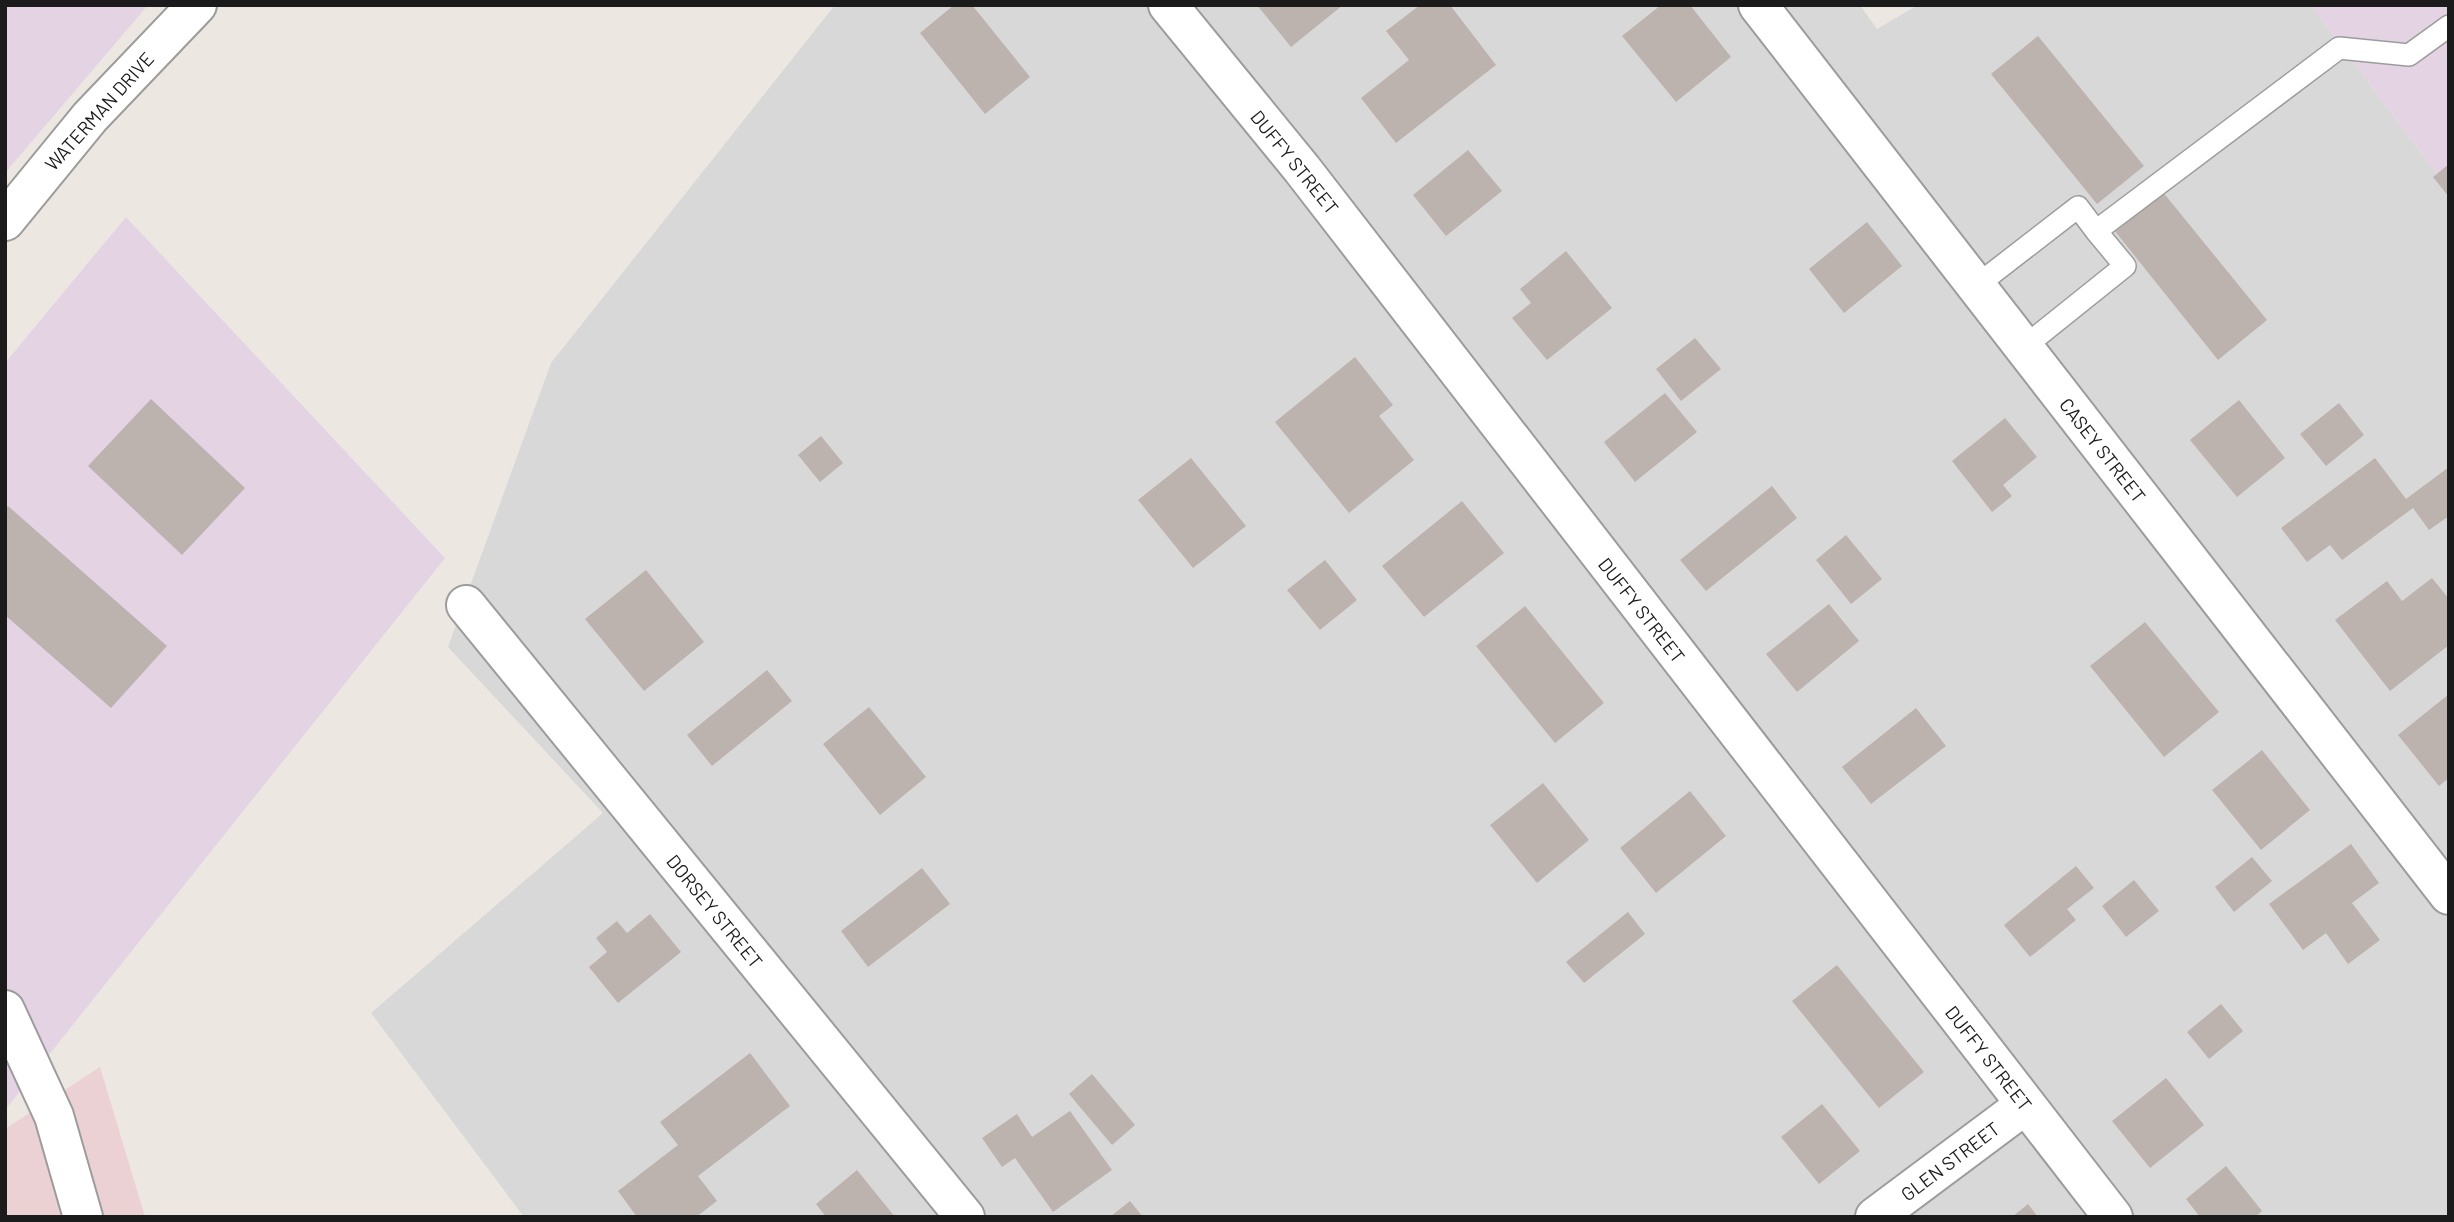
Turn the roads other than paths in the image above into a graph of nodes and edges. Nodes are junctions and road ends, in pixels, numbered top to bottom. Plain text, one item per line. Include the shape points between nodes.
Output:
1 (197, 5) edge
2 (1168, 5) edge
3 (1758, 5) edge
4 (2449, 26) edge
5 (5, 221) edge
6 (2096, 231) junction
7 (1976, 285) junction
8 (2024, 348) junction
9 (466, 605) dead end
10 (2449, 895) edge
11 (5, 1010) edge
12 (2025, 1105) junction
13 (83, 1217) edge
14 (965, 1217) edge
15 (1875, 1217) edge
16 (2113, 1217) edge

1 - 5 street, WATERMAN DRIVE via 90,117
2 - 12 street, DUFFY STREET via 1302,169
3 - 7 street, CASEY STREET
4 - 6 lane via 2409,55 2339,48
6 - 7 lane via 2078,206
6 - 8 lane via 2125,266
7 - 8 street, CASEY STREET
8 - 10 street, CASEY STREET
9 - 14 street, DORSEY STREET
11 - 13 street via 54,1116
12 - 15 street, GLEN STREET
12 - 16 street, DUFFY STREET

